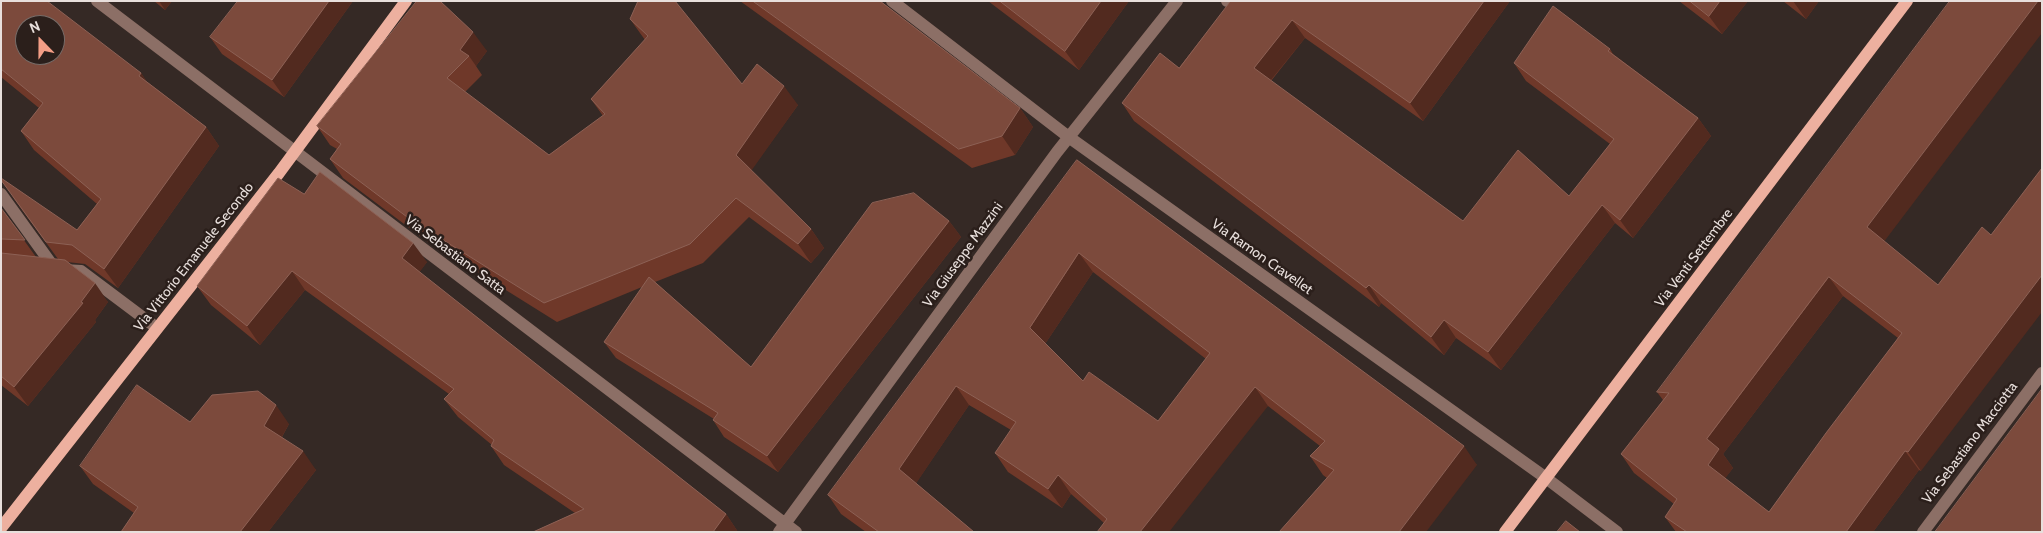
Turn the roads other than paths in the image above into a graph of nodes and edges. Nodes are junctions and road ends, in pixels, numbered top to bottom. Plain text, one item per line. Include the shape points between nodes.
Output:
1 (97, 1) edge
2 (406, 1) edge
3 (892, 1) edge
4 (1177, 1) edge
5 (1227, 1) edge
6 (1262, 1) edge
7 (1907, 1) edge
8 (1070, 138) junction
9 (295, 152) junction
10 (1, 194) edge
11 (37, 268) edge
12 (55, 269) junction
13 (157, 328) junction
14 (2042, 373) edge
15 (1546, 478) junction
16 (1, 528) edge
17 (783, 528) edge
18 (796, 532) edge
19 (1505, 532) edge
20 (1617, 532) edge
21 (1923, 532) edge

1 - 9 street, Via Sebastiano Satta
2 - 9 main road, Via Vittorio Emanuele Secondo
3 - 8 street, Via Ramon Cravellet
4 - 8 street, Via Giuseppe Mazzini
5 - 6 street
7 - 15 main road, Via Venti Settembre
8 - 15 street, Via Ramon Cravellet
8 - 17 street, Via Giuseppe Mazzini
9 - 13 main road, Via Vittorio Emanuele Secondo
9 - 17 street, Via Sebastiano Satta
10 - 12 street
11 - 12 street
12 - 13 street via 81,271
13 - 16 main road, Via Vittorio Emanuele Secondo
14 - 21 street, Via Sebastiano Macciotta
15 - 19 main road, Via Venti Settembre
15 - 20 street, Via Ramon Cravellet
17 - 18 street, Via Sebastiano Satta

